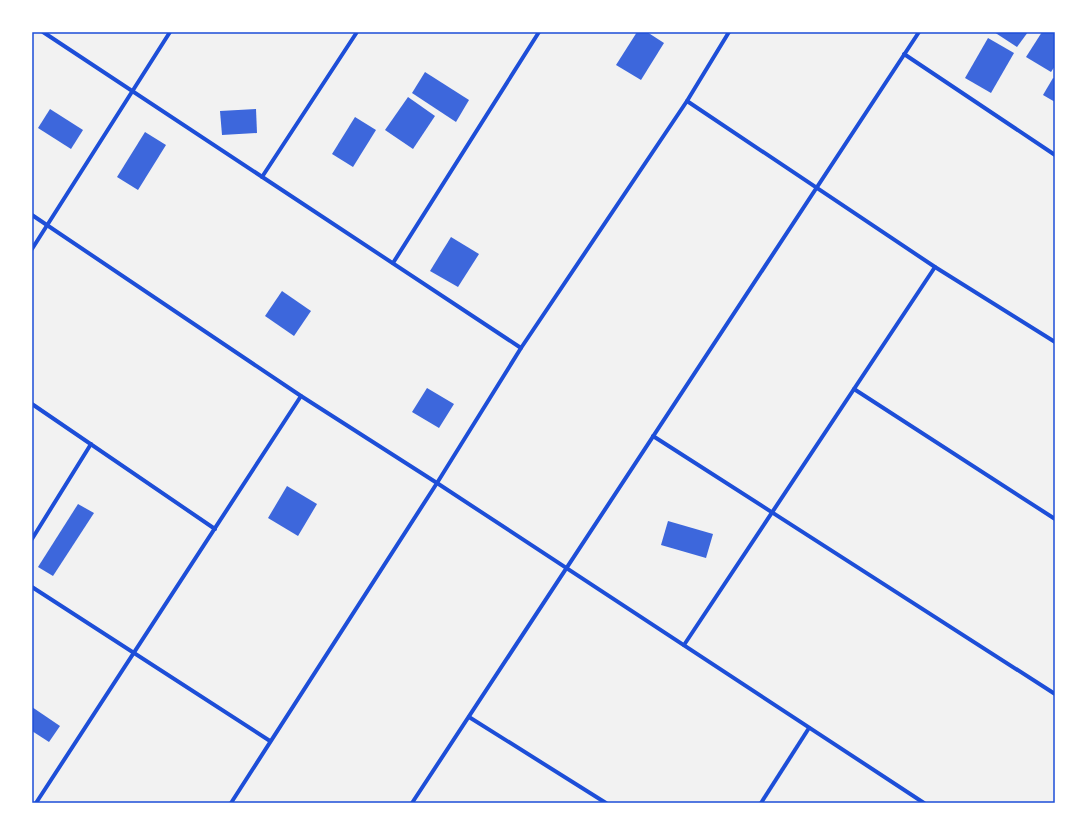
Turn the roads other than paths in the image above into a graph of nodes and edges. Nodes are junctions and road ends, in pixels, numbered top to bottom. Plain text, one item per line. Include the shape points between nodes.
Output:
1 (43, 32) edge
2 (170, 32) edge
3 (357, 32) edge
4 (539, 32) edge
5 (729, 32) edge
6 (919, 32) edge
7 (904, 54) junction
8 (132, 90) junction
9 (687, 101) junction
10 (1055, 155) edge
11 (262, 177) junction
12 (817, 186) junction
13 (32, 215) edge
14 (46, 224) junction
15 (32, 249) edge
16 (393, 263) junction
17 (935, 267) junction
18 (1055, 342) edge
19 (521, 348) junction
20 (854, 389) junction
21 (301, 396) junction
22 (32, 404) edge
23 (653, 436) junction
24 (91, 444) junction
25 (437, 483) junction
26 (772, 513) junction
27 (1055, 519) edge
28 (215, 529) junction
29 (32, 539) edge
30 (566, 567) junction
31 (32, 586) edge
32 (684, 645) junction
33 (134, 652) junction
34 (1055, 694) edge
35 (469, 717) junction
36 (809, 728) junction
37 (270, 741) junction
38 (36, 803) edge
39 (231, 803) edge
40 (412, 803) edge
41 (606, 803) edge
42 (761, 803) edge
43 (924, 803) edge

1 - 8 street
2 - 8 street
3 - 11 street
4 - 16 street
5 - 9 street
6 - 7 street
7 - 10 street
7 - 12 street
8 - 11 street
8 - 14 street
9 - 12 street
9 - 19 street
11 - 16 street
12 - 17 street
12 - 23 street
13 - 14 street
14 - 15 street
14 - 21 street
16 - 19 street
17 - 18 street
17 - 20 street
19 - 25 street
20 - 26 street
20 - 27 street
21 - 25 street
21 - 28 street
22 - 24 street
23 - 26 street
23 - 30 street
24 - 28 street
24 - 29 street
25 - 30 street
25 - 37 street
26 - 32 street
26 - 34 street
28 - 33 street
30 - 32 street
30 - 35 street
31 - 33 street
32 - 36 street
33 - 37 street
33 - 38 street
35 - 40 street
35 - 41 street
36 - 42 street
36 - 43 street
37 - 39 street

